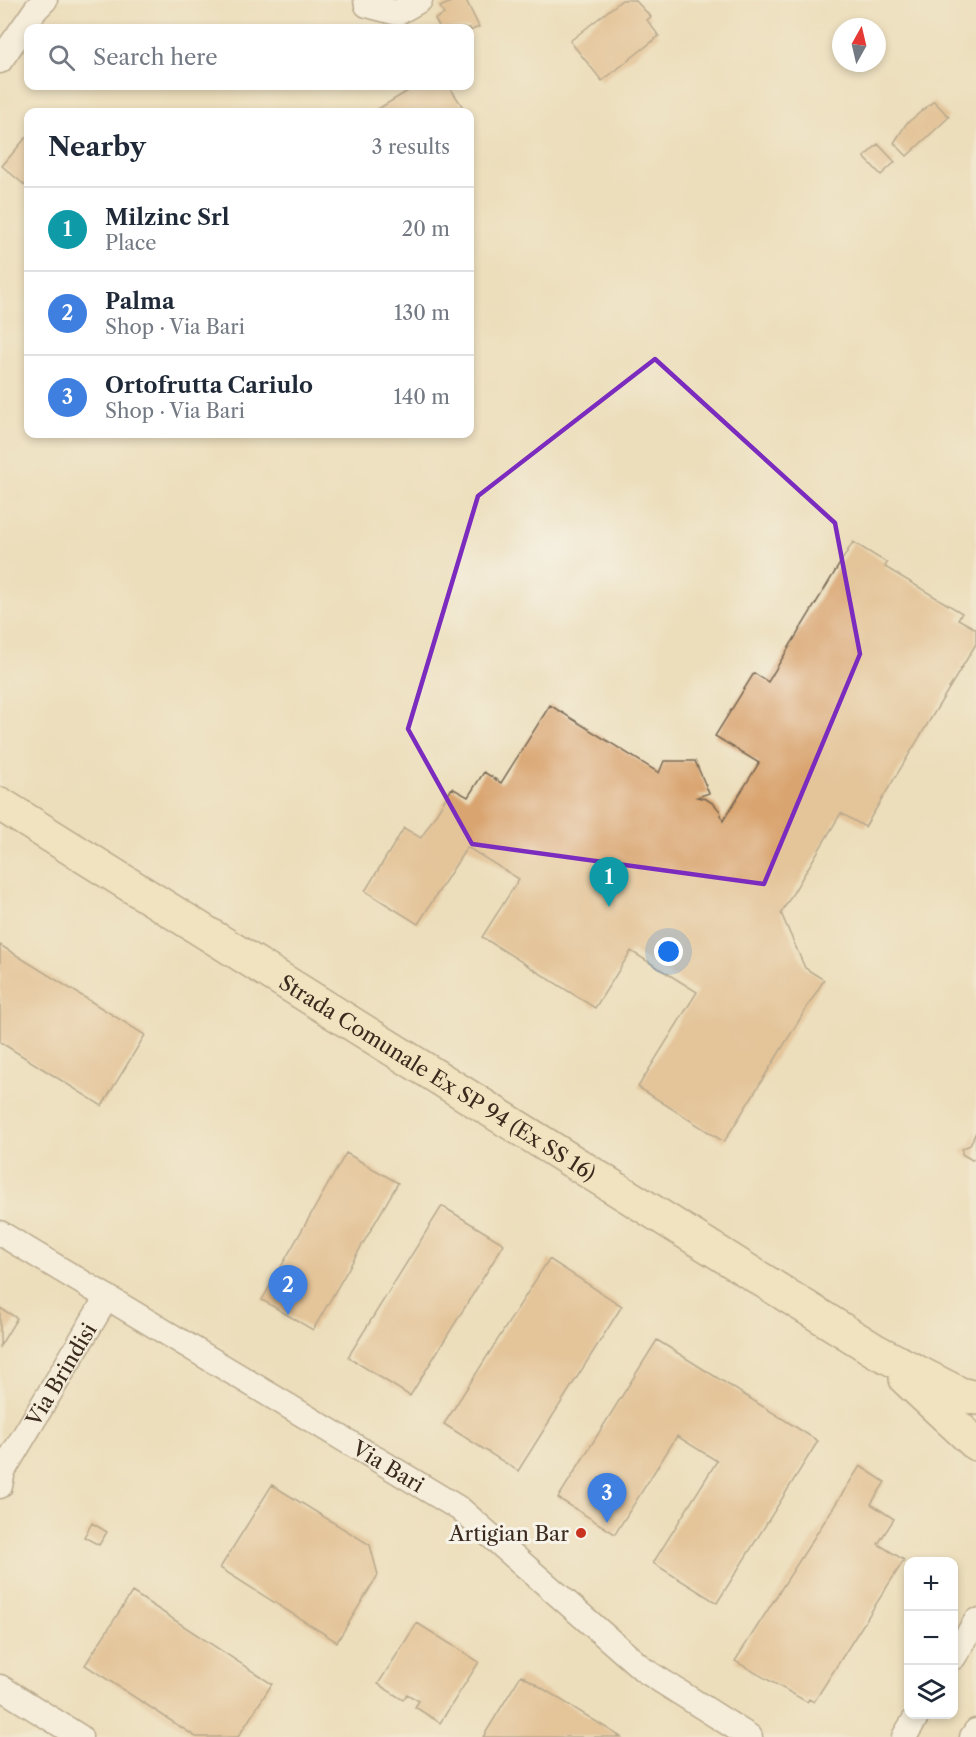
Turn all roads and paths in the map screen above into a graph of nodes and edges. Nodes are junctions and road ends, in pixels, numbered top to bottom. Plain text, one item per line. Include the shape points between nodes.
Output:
1 (45, 0) edge
2 (366, 0) edge
3 (420, 0) edge
4 (26, 24) edge
5 (24, 26) edge
6 (0, 61) edge
7 (0, 804) edge
8 (0, 1233) edge
9 (107, 1297) junction
10 (876, 1351) junction
11 (976, 1398) edge
12 (976, 1444) edge
13 (0, 1486) edge
14 (976, 1621) edge
15 (958, 1650) edge
16 (0, 1687) edge
17 (915, 1719) edge
18 (976, 1731) edge
19 (80, 1737) edge
20 (750, 1737) edge
21 (904, 1737) edge
22 (972, 1737) edge

1 - 4 street
2 - 3 street via 367,5 397,13
5 - 6 street
7 - 10 main road, Strada Comunale Ex SP 94 (Ex SS 16)
8 - 9 street, Via Bari
9 - 13 street, Via Brindisi via 3,1471
9 - 20 street, Via Bari via 460,1509 644,1670
10 - 11 main road, Strada Comunale Ex SP 94 (Ex SS 16) via 960,1394
10 - 12 main road, Strada Comunale Ex SP 94 (Ex SS 16)
14 - 15 street
16 - 19 street
17 - 21 street
18 - 22 street

